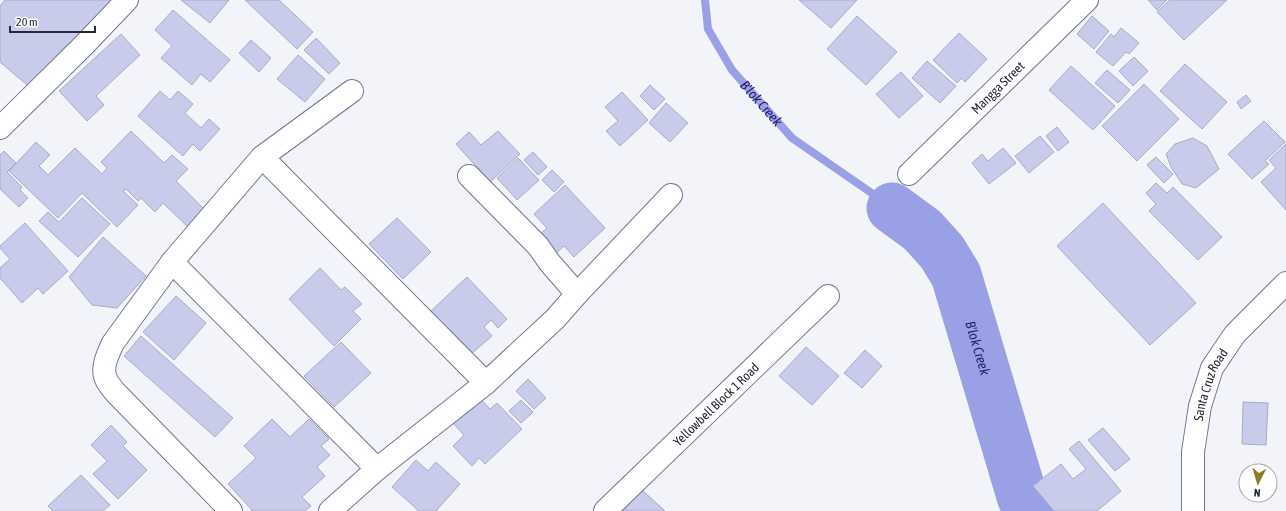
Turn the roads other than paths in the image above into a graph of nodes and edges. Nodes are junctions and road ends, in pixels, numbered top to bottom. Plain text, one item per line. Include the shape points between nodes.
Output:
1 (127, 0) edge
2 (1083, 1) edge
3 (352, 91) dead end
4 (0, 128) edge
5 (262, 157) junction
6 (909, 174) dead end
7 (469, 176) dead end
8 (671, 195) dead end
9 (172, 262) junction
10 (1286, 283) edge
11 (577, 294) junction
12 (828, 296) dead end
13 (486, 383) junction
14 (377, 469) junction
15 (231, 511) edge
16 (330, 511) edge
17 (604, 511) edge
18 (1193, 511) edge

1 - 4 street
2 - 6 street, Mangga Street
3 - 5 street
5 - 9 street
5 - 13 street
7 - 11 street via 538,246
8 - 11 street
9 - 14 street
9 - 15 street via 114,343 106,358 104,372 106,380 115,392
10 - 18 street, Santa Cruz Road via 1235,334 1212,368 1200,406 1193,452
11 - 13 street via 555,320
12 - 17 street, Yellowbell Block 1 Road
13 - 14 street
14 - 16 street

